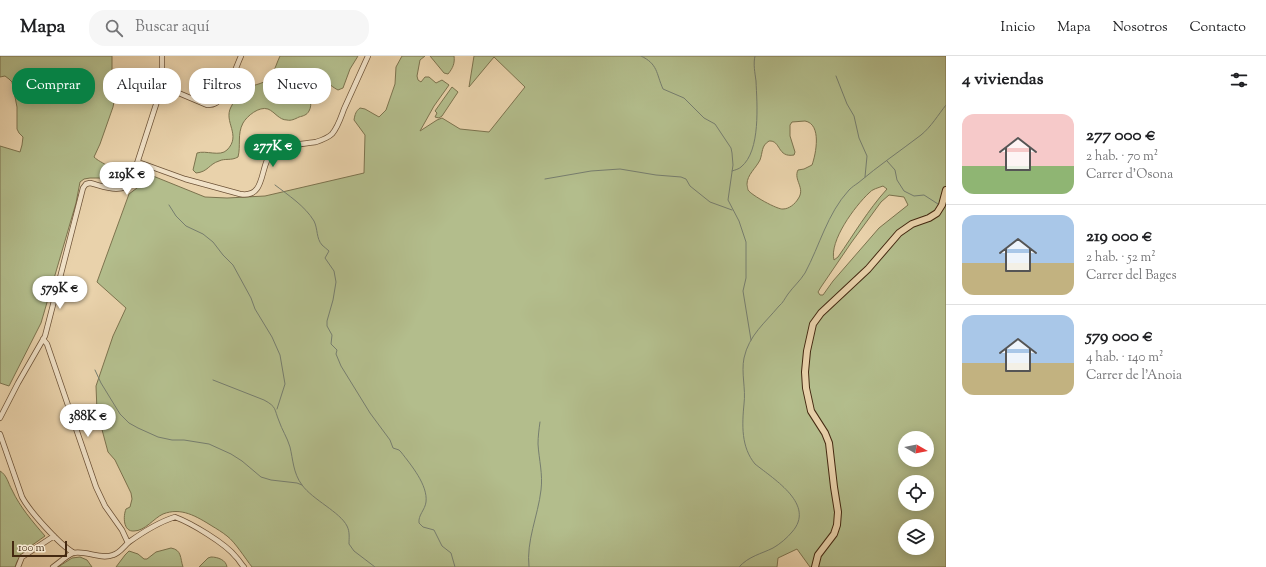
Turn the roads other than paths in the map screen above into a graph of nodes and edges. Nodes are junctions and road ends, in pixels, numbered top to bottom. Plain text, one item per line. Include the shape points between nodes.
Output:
1 (162, 56) edge
2 (241, 56) edge
3 (368, 56) edge
4 (162, 68) edge
5 (181, 94) edge
6 (156, 104) edge
7 (138, 162) junction
8 (946, 190) edge
9 (43, 339) junction
10 (0, 418) edge
11 (0, 434) edge
12 (54, 536) junction
13 (128, 543) junction
14 (63, 545) junction
15 (74, 553) junction
16 (63, 559) junction
17 (18, 567) edge
18 (53, 567) edge
19 (244, 567) edge
20 (815, 567) edge

1 - 4 street
2 - 5 street via 223,96 215,104 207,105
3 - 7 street via 332,134 327,138 272,152 259,184 251,193 243,194 185,179
6 - 7 street
7 - 9 street via 131,182 124,188 85,184
8 - 20 main road via 937,213 899,233 868,269 815,320 805,363 806,388 812,411 829,443 838,512 834,534 818,555
9 - 10 street
9 - 13 street via 47,344 96,487
11 - 12 street via 25,503
12 - 14 street
12 - 17 street via 22,557
13 - 15 street via 114,555 104,557
13 - 19 street via 166,519 175,517 220,543
14 - 15 street
14 - 16 street
15 - 16 street
16 - 18 street

